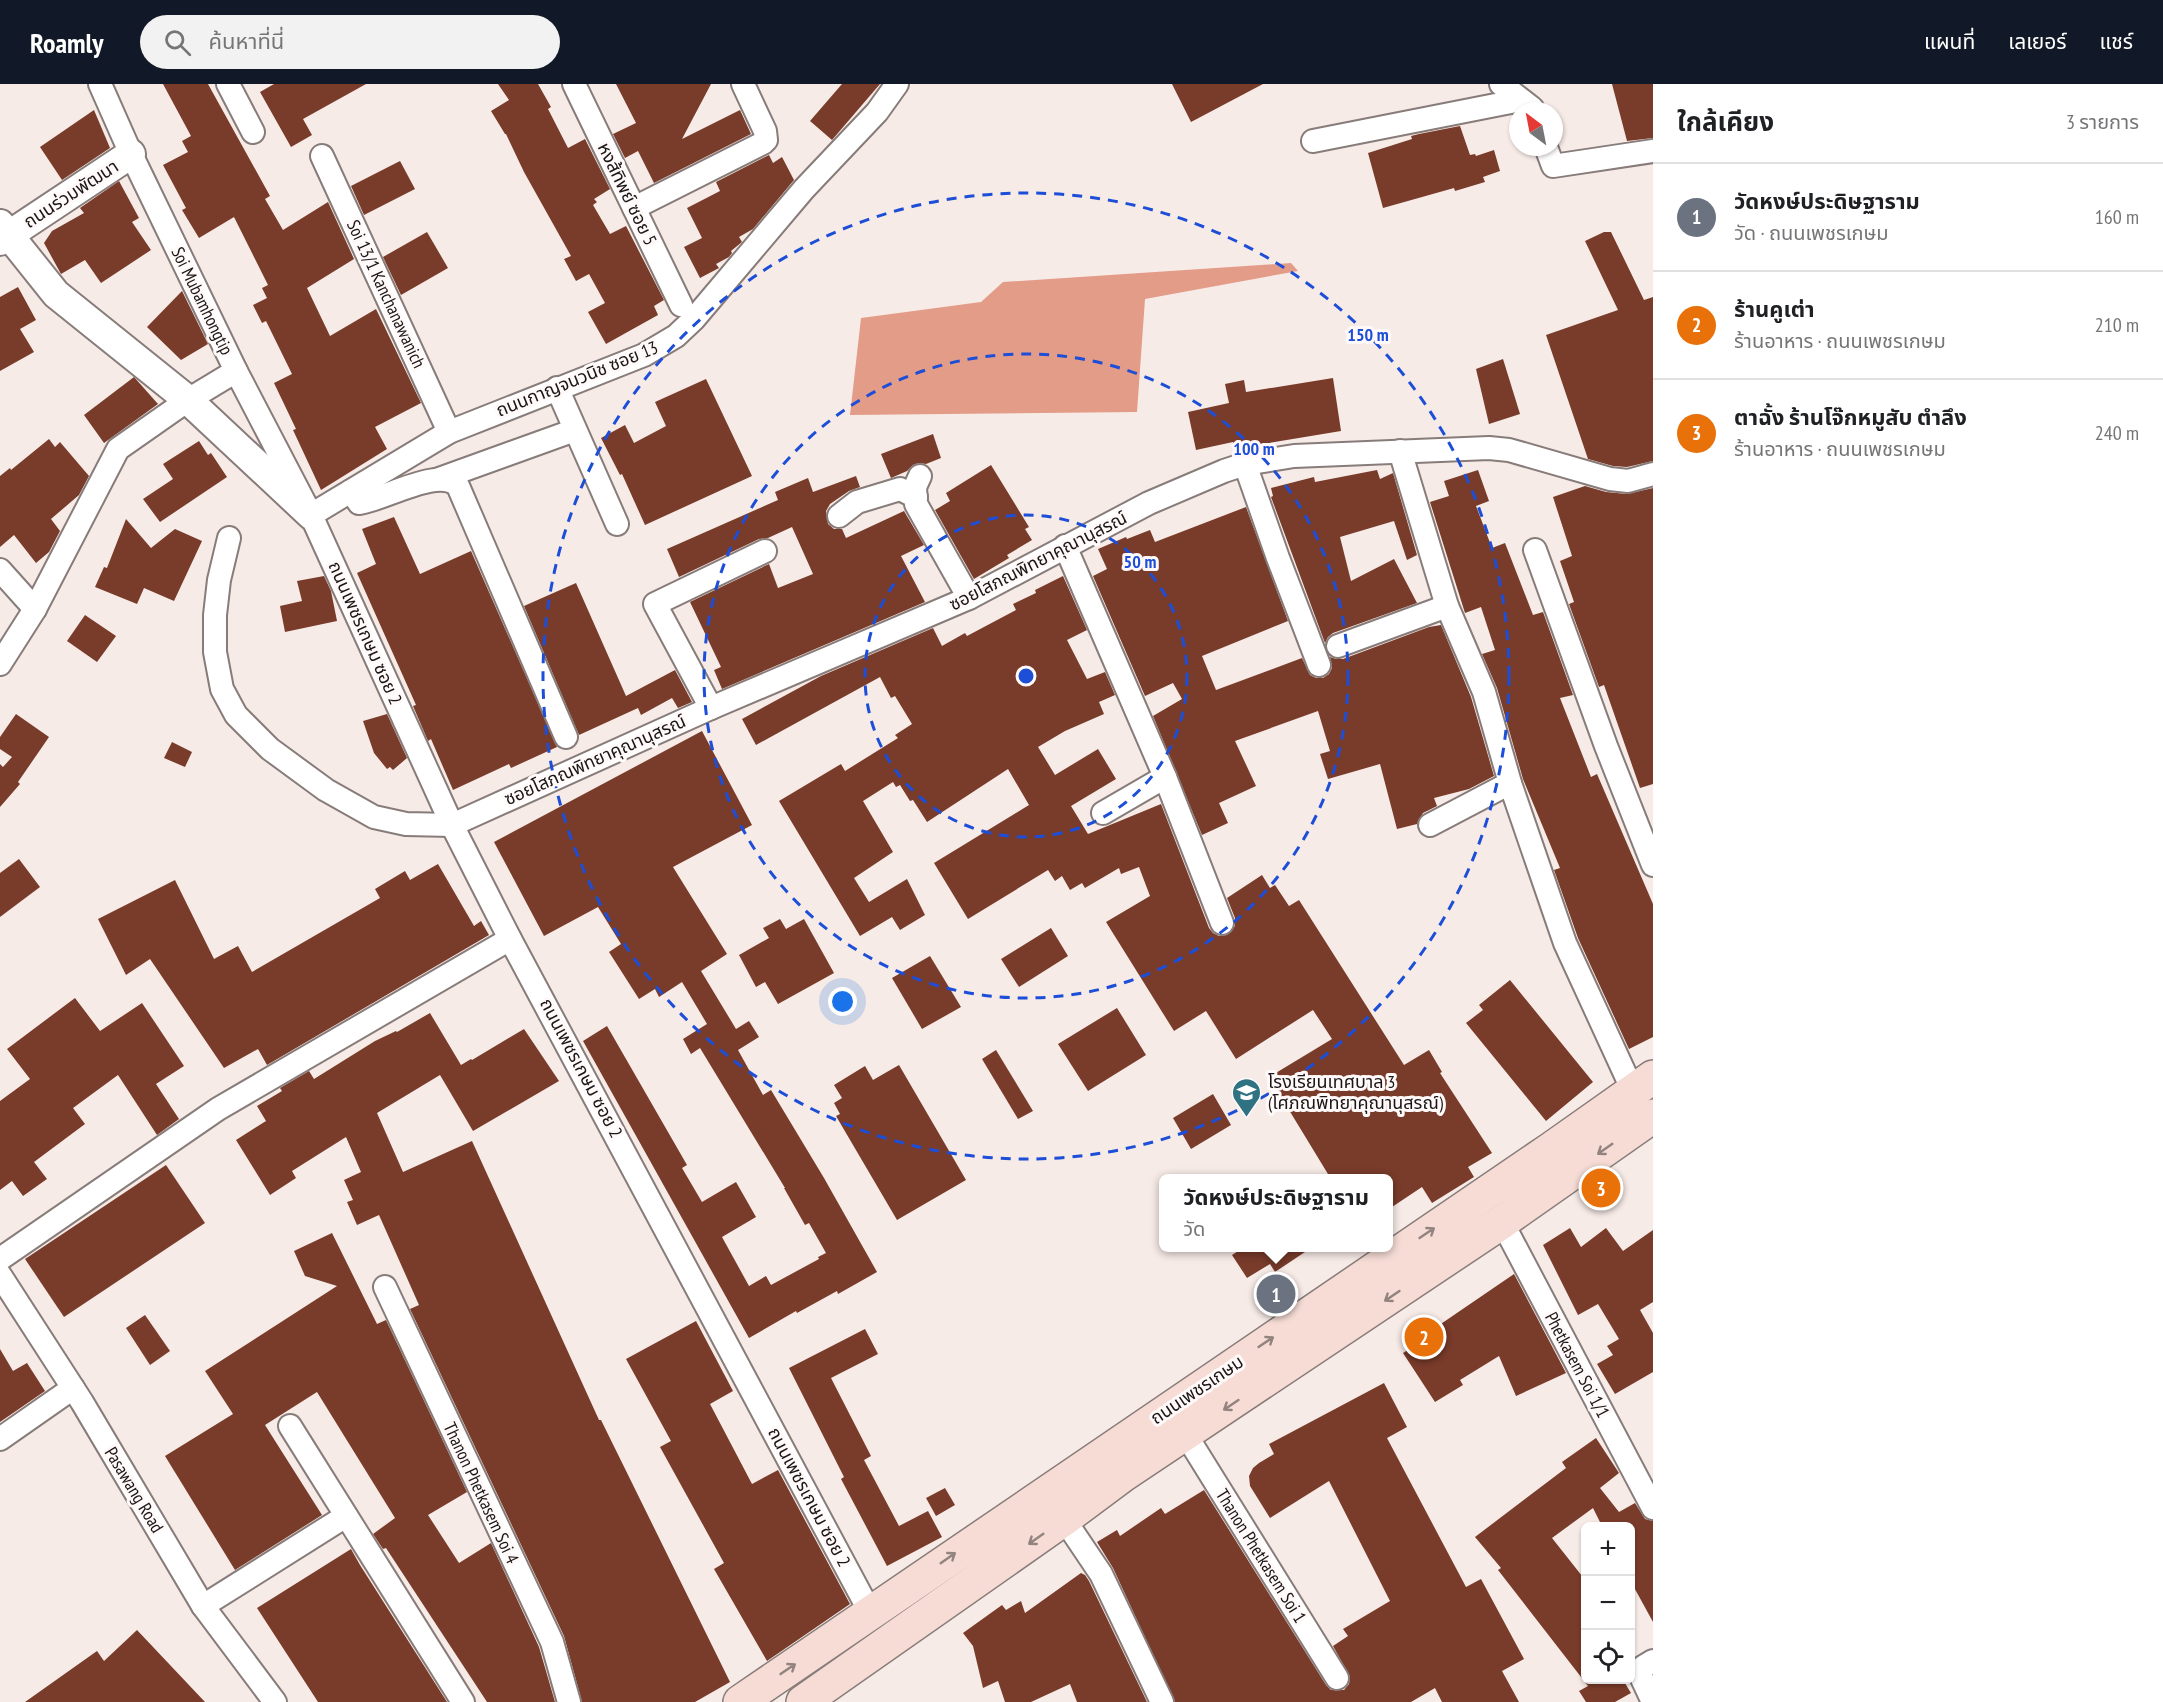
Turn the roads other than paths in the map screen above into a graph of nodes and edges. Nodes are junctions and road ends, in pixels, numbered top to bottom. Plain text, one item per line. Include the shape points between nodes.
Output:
1 (100, 84) edge
2 (228, 84) edge
3 (574, 84) edge
4 (743, 84) edge
5 (897, 84) edge
6 (1501, 84) edge
7 (1523, 102) edge
8 (1509, 108) edge
9 (253, 132) dead end
10 (1313, 141) dead end
11 (1653, 151) edge
12 (131, 154) junction
13 (1563, 155) edge
14 (322, 156) dead end
15 (634, 208) junction
16 (3, 233) edge
17 (681, 305) dead end
18 (236, 370) junction
19 (557, 388) junction
20 (188, 400) junction
21 (576, 430) junction
22 (449, 432) junction
23 (1400, 451) junction
24 (1245, 464) junction
25 (1653, 474) edge
26 (440, 479) junction
27 (351, 491) junction
28 (311, 515) junction
29 (839, 516) dead end
30 (617, 524) dead end
31 (229, 537) dead end
32 (1065, 546) junction
33 (1535, 550) dead end
34 (765, 552) dead end
35 (0, 570) edge
36 (969, 598) junction
37 (1448, 606) junction
38 (35, 609) junction
39 (1338, 646) dead end
40 (0, 664) edge
41 (1319, 664) dead end
42 (711, 708) junction
43 (566, 736) dead end
44 (1165, 777) junction
45 (1510, 783) junction
46 (1103, 813) dead end
47 (452, 825) junction
48 (1430, 825) dead end
49 (1653, 865) edge
50 (1222, 923) dead end
51 (510, 939) junction
52 (1646, 1095) edge
53 (1559, 1162) junction
54 (1502, 1222) junction
55 (0, 1259) edge
56 (0, 1275) edge
57 (385, 1287) dead end
58 (73, 1388) junction
59 (290, 1426) dead end
60 (1186, 1435) junction
61 (0, 1439) edge
62 (1116, 1462) junction
63 (1653, 1508) edge
64 (346, 1516) junction
65 (1064, 1519) junction
66 (203, 1606) junction
67 (870, 1612) junction
68 (1653, 1661) edge
69 (1336, 1678) dead end
70 (813, 1699) edge
71 (275, 1702) edge
72 (464, 1702) edge
73 (569, 1702) edge
74 (740, 1702) edge
75 (1162, 1702) edge
76 (1653, 1702) edge

1 - 12 street, Soi Mubamhongtip
2 - 9 street
3 - 15 street, หงส้ทิพย์ ซอย 5
4 - 15 street via 766,140
5 - 19 street, ถนนกาญจนวนิช ซอย 13 via 877,112 804,189 694,320 644,355
6 - 7 street
8 - 10 street
11 - 13 street
12 - 16 street, ถนนร่วมพัฒนา
12 - 18 street, Soi Mubamhongtip
14 - 22 street, Soi 13/1 Kanchanawanich
15 - 17 street, หงส้ทิพย์ ซอย 5
16 - 20 street via 56,294
18 - 20 street
18 - 28 street, Soi Mubamhongtip
19 - 21 street
19 - 22 street, ถนนกาญจนวนิช ซอย 13
20 - 28 street
20 - 38 street via 118,449
21 - 26 street
21 - 30 street
22 - 27 street, ถนนกาญจนวนิช ซอย 13
23 - 24 street, ซอยโสภณพิทยาคุณานุสรณ์ via 1302,456
23 - 25 street, ซอยโสภณพิทยาคุณานุสรณ์ via 1496,448 1610,479 1628,481
23 - 37 street
24 - 32 street, ซอยโสภณพิทยาคุณานุสรณ์ via 1149,503
24 - 41 street
26 - 27 street via 359,503
26 - 43 street via 454,481 462,491
27 - 28 street, ถนนกาญจนวนิช ซอย 13
28 - 47 street, ถนนเพชรเกษม ซอย 2
29 - 36 street via 857,502 918,487 916,504
31 - 47 street via 219,580 215,652 222,689 236,716 270,749 326,790 374,817 406,824
32 - 36 street, ซอยโสภณพิทยาคุณานุสรณ์
32 - 44 street
33 - 49 street
34 - 42 street via 655,604
35 - 38 street
36 - 42 street, ซอยโสภณพิทยาคุณานุสรณ์
37 - 39 street
37 - 45 street via 1484,692
38 - 40 street
42 - 47 street, ซอยโสภณพิทยาคุณานุสรณ์
44 - 46 street
44 - 50 street
45 - 48 street
45 - 52 street via 1565,943
47 - 51 street, ถนนเพชรเกษม ซอย 2
51 - 55 street via 218,1109
51 - 67 street, ถนนเพชรเกษม ซอย 2
52 - 53 main road, ถนนเพชรเกษม
53 - 54 main road, ถนนเพชรเกษม
62 -> 53 main road, ถนนเพชรเกษม
54 -> 60 main road, ถนนเพชรเกษม
54 - 63 street, Phetkasem Soi 1/1
56 - 58 street, Pasawang Road
57 - 73 street, Thanon Phetkasem Soi 4 via 552,1642
58 - 61 street
58 - 66 street, Pasawang Road
59 - 64 street
60 - 62 main road, ถนนเพชรเกษม
60 - 69 street, Thanon Phetkasem Soi 1
62 - 65 main road, ถนนเพชรเกษม
67 -> 62 main road, ถนนเพชรเกษม
64 - 66 street
64 - 72 street
65 -> 70 main road, ถนนเพชรเกษม
65 - 75 street via 1101,1574
66 - 71 street, Pasawang Road
74 -> 67 main road, ถนนเพชรเกษม
68 - 76 street via 1639,1672

